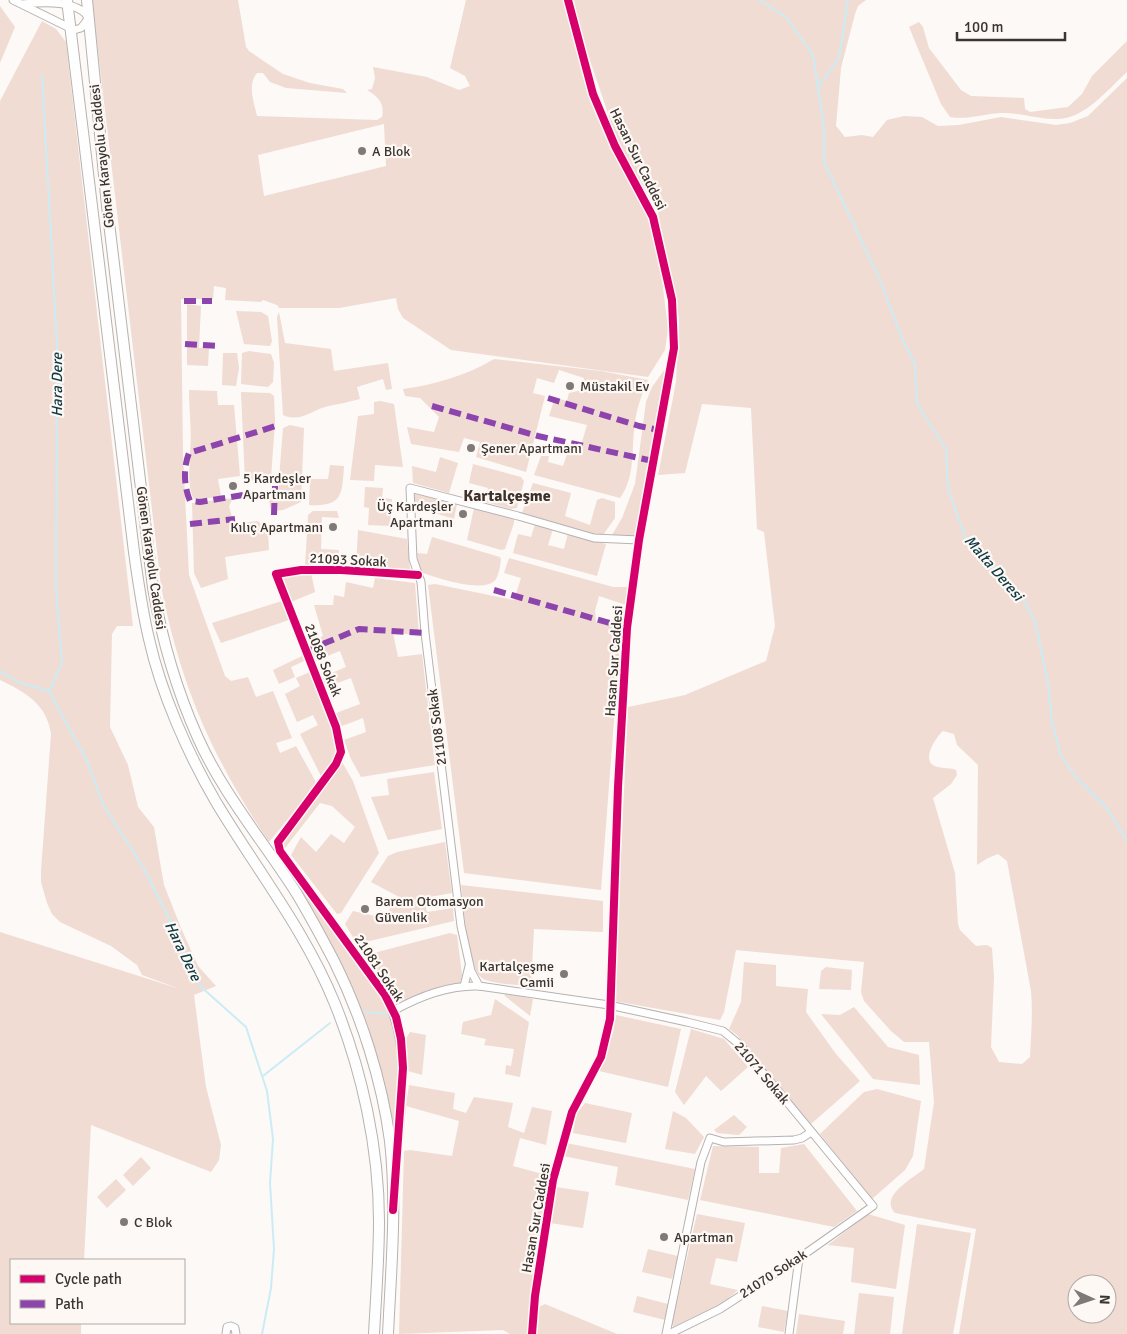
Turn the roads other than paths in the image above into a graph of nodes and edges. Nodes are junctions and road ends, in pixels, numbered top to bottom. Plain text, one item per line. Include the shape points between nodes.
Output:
1 (14, 0) edge
2 (66, 0) edge
3 (87, 0) edge
4 (568, 0) edge
5 (22, 4) junction
6 (88, 18) junction
7 (69, 29) junction
8 (639, 540) junction
9 (276, 574) joint
10 (418, 575) junction
11 (340, 756) joint
12 (469, 965) junction
13 (464, 986) junction
14 (479, 986) junction
15 (609, 1005) junction
16 (393, 1011) junction
17 (811, 1132) junction
18 (873, 1206) joint
19 (393, 1210) junction
20 (799, 1258) junction
21 (226, 1334) edge
22 (236, 1334) edge
23 (374, 1334) edge
24 (388, 1334) edge
25 (532, 1334) edge
26 (668, 1334) edge
27 (789, 1334) edge

1 - 5 street
2 - 5 street
2 - 6 street via 80,5
2 - 7 highway, Gönen Karayolu Caddesi
3 - 6 highway, Gönen Karayolu Caddesi
4 - 8 street, Hasan Sur Caddesi via 593,94 615,146 653,217 672,300 674,348
5 - 7 street
6 - 7 street via 79,29
6 - 19 highway, Gönen Karayolu Caddesi via 107,206 161,635 198,739 225,787 296,893 348,994 384,1105 390,1142
7 - 23 highway, Gönen Karayolu Caddesi via 134,552 149,641 175,715 197,764 216,801 304,939 347,1036 367,1111 377,1185 379,1237
8 - 10 street, 21108 Sokak via 589,537 410,488 413,559
8 - 15 street, Hasan Sur Caddesi via 627,628
9 - 10 street, 21093 Sokak via 341,570
9 - 11 street, 21088 Sokak via 332,713 341,747
10 - 12 street, 21108 Sokak
11 - 16 street, 21081 Sokak via 279,838 280,851 355,951
12 - 13 street, 21108 Sokak
12 - 14 street, 21108 Sokak
13 - 14 street, 21071 Sokak
13 - 16 street, 21071 Sokak via 418,998
14 - 15 street, 21071 Sokak
15 - 17 street, 21071 Sokak via 723,1031 733,1038
15 - 25 street, Hasan Sur Caddesi via 609,1026 601,1057 572,1112 553,1180
16 - 19 street, 21081 Sokak via 401,1039 403,1068
17 - 18 street, 21071 Sokak
17 - 26 street via 794,1140 724,1142 710,1138 701,1162
18 - 20 street, 21070 Sokak
19 - 24 highway, Gönen Karayolu Caddesi
20 - 26 street, 21070 Sokak via 720,1309
20 - 27 street
21 - 22 street via 227,1327 231,1326

